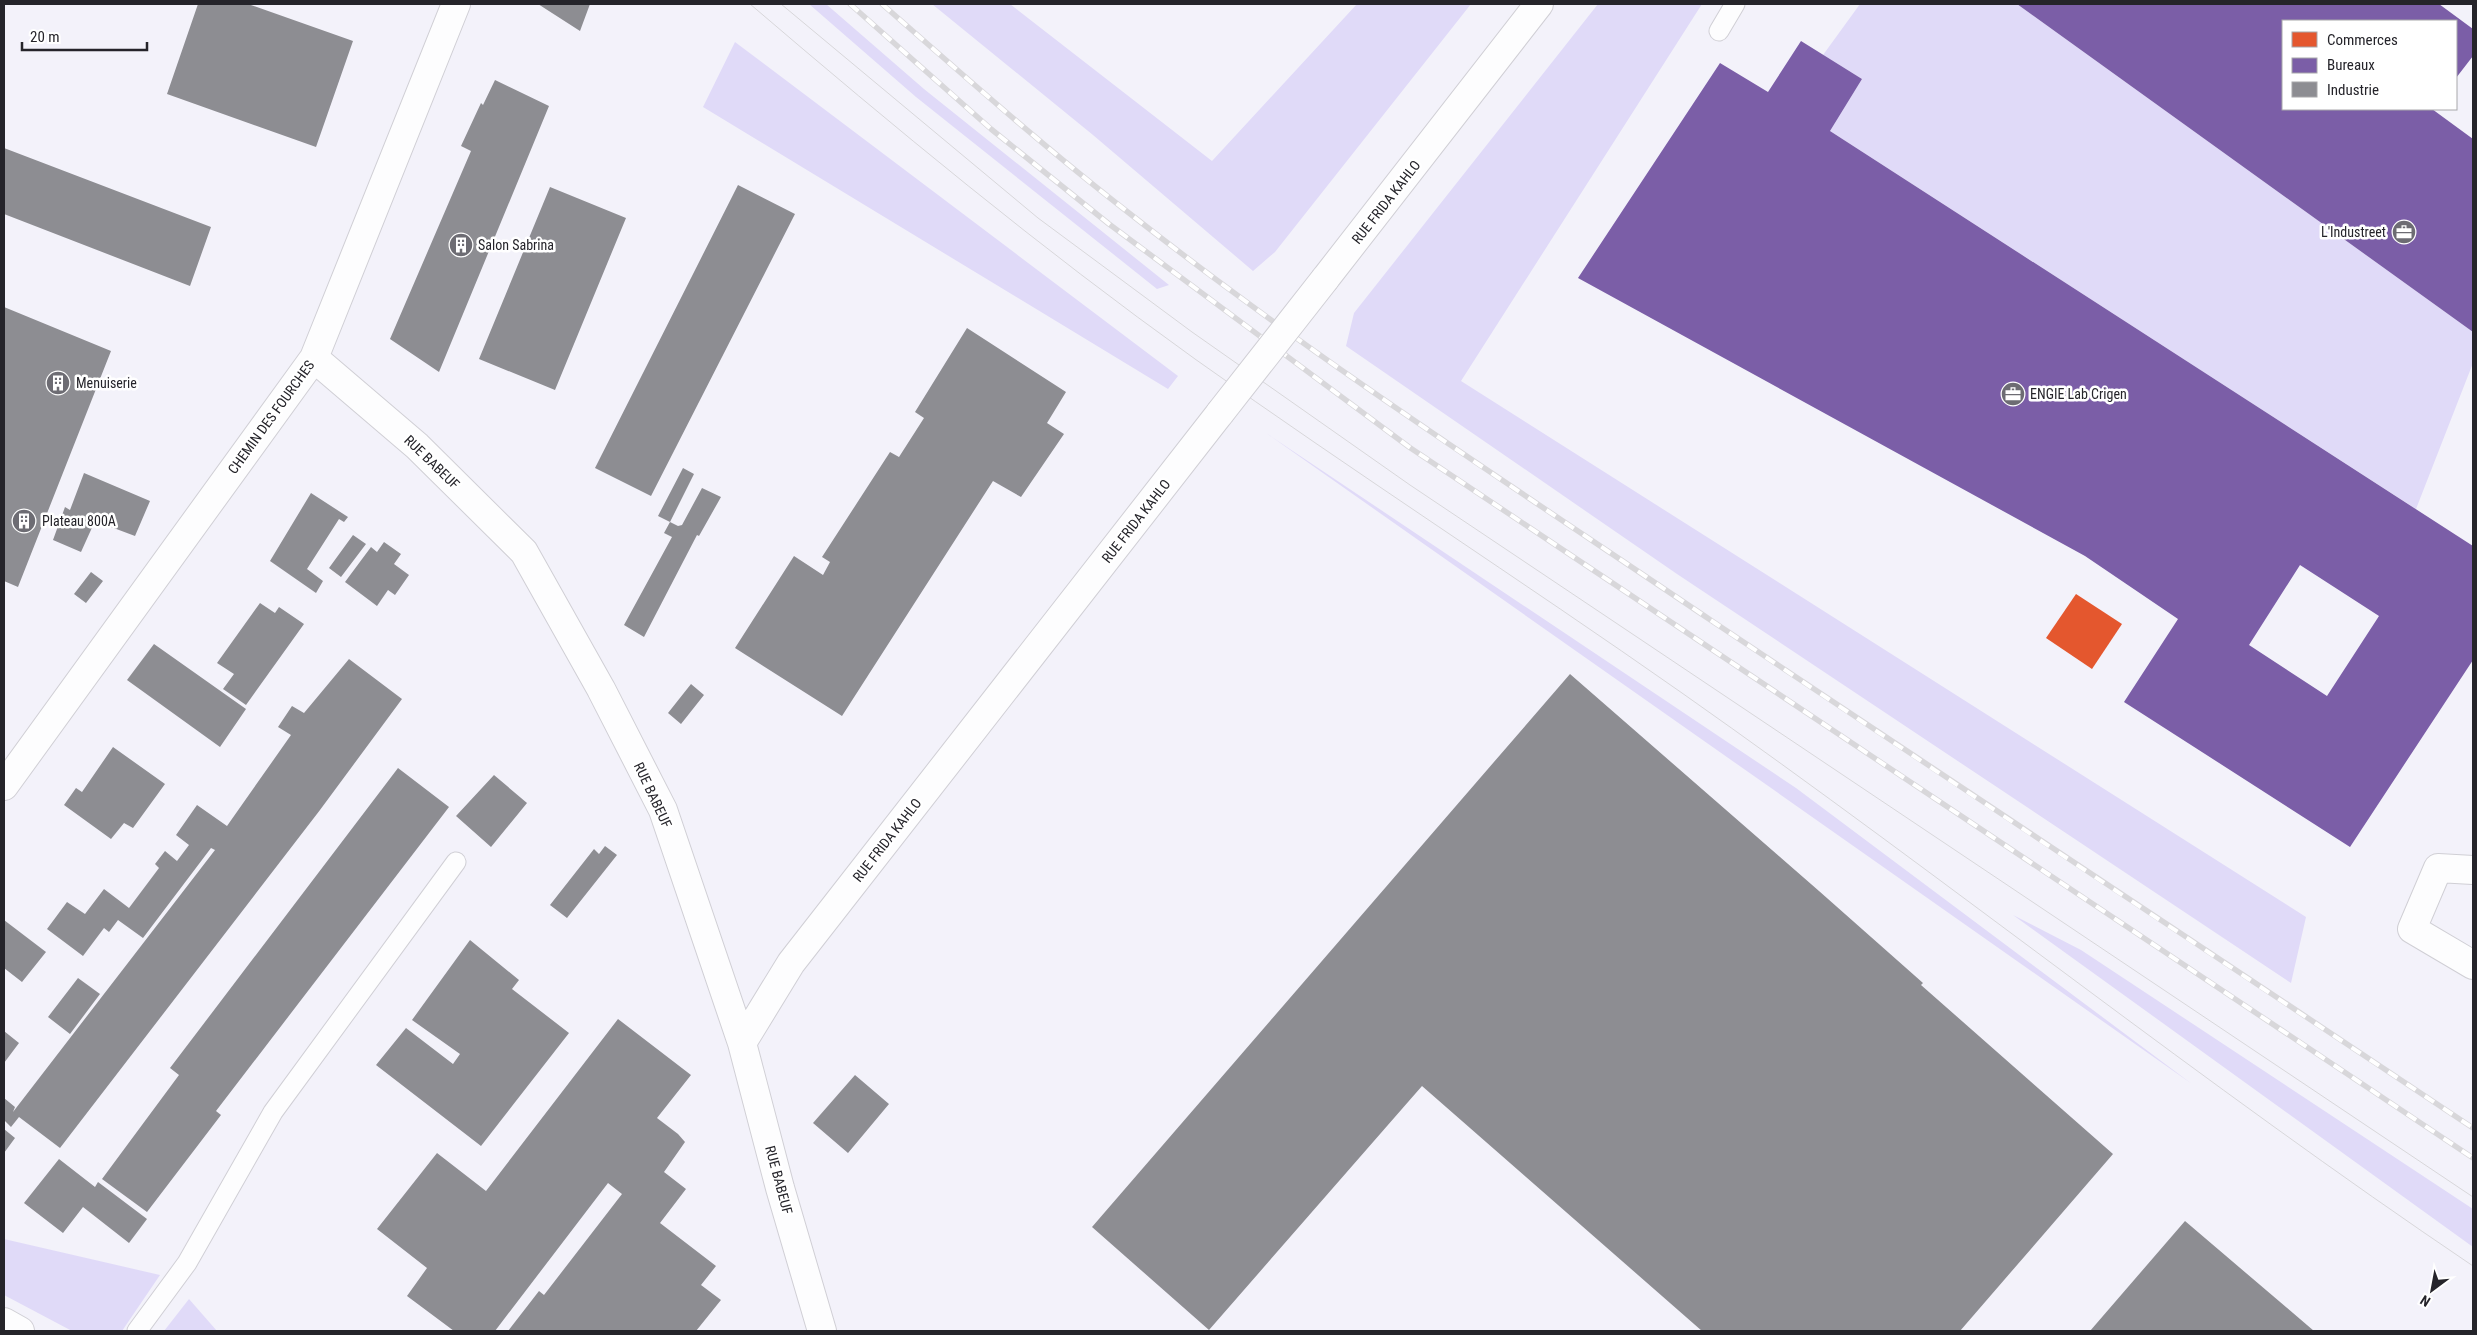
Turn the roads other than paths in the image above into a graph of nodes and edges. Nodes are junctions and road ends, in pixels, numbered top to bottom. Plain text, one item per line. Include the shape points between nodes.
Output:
1 (456, 4) edge
2 (1539, 4) edge
3 (1735, 4) edge
4 (1719, 31) dead end
5 (314, 358) junction
6 (4, 786) edge
7 (456, 862) dead end
8 (2473, 870) edge
9 (2473, 965) edge
10 (742, 1043) junction
11 (4, 1322) edge
12 (20, 1331) edge
13 (137, 1331) edge
14 (822, 1331) edge

1 - 5 street, CHEMIN DES FOURCHES
2 - 10 street, RUE FRIDA KAHLO, bridge via 792,963
3 - 4 lane
5 - 6 street, CHEMIN DES FOURCHES
5 - 10 street, RUE BABEUF via 417,446 524,552 601,689 663,810
7 - 13 lane via 273,1112 187,1263
8 - 9 street via 2438,868 2412,929
10 - 14 street, RUE BABEUF
11 - 12 street

